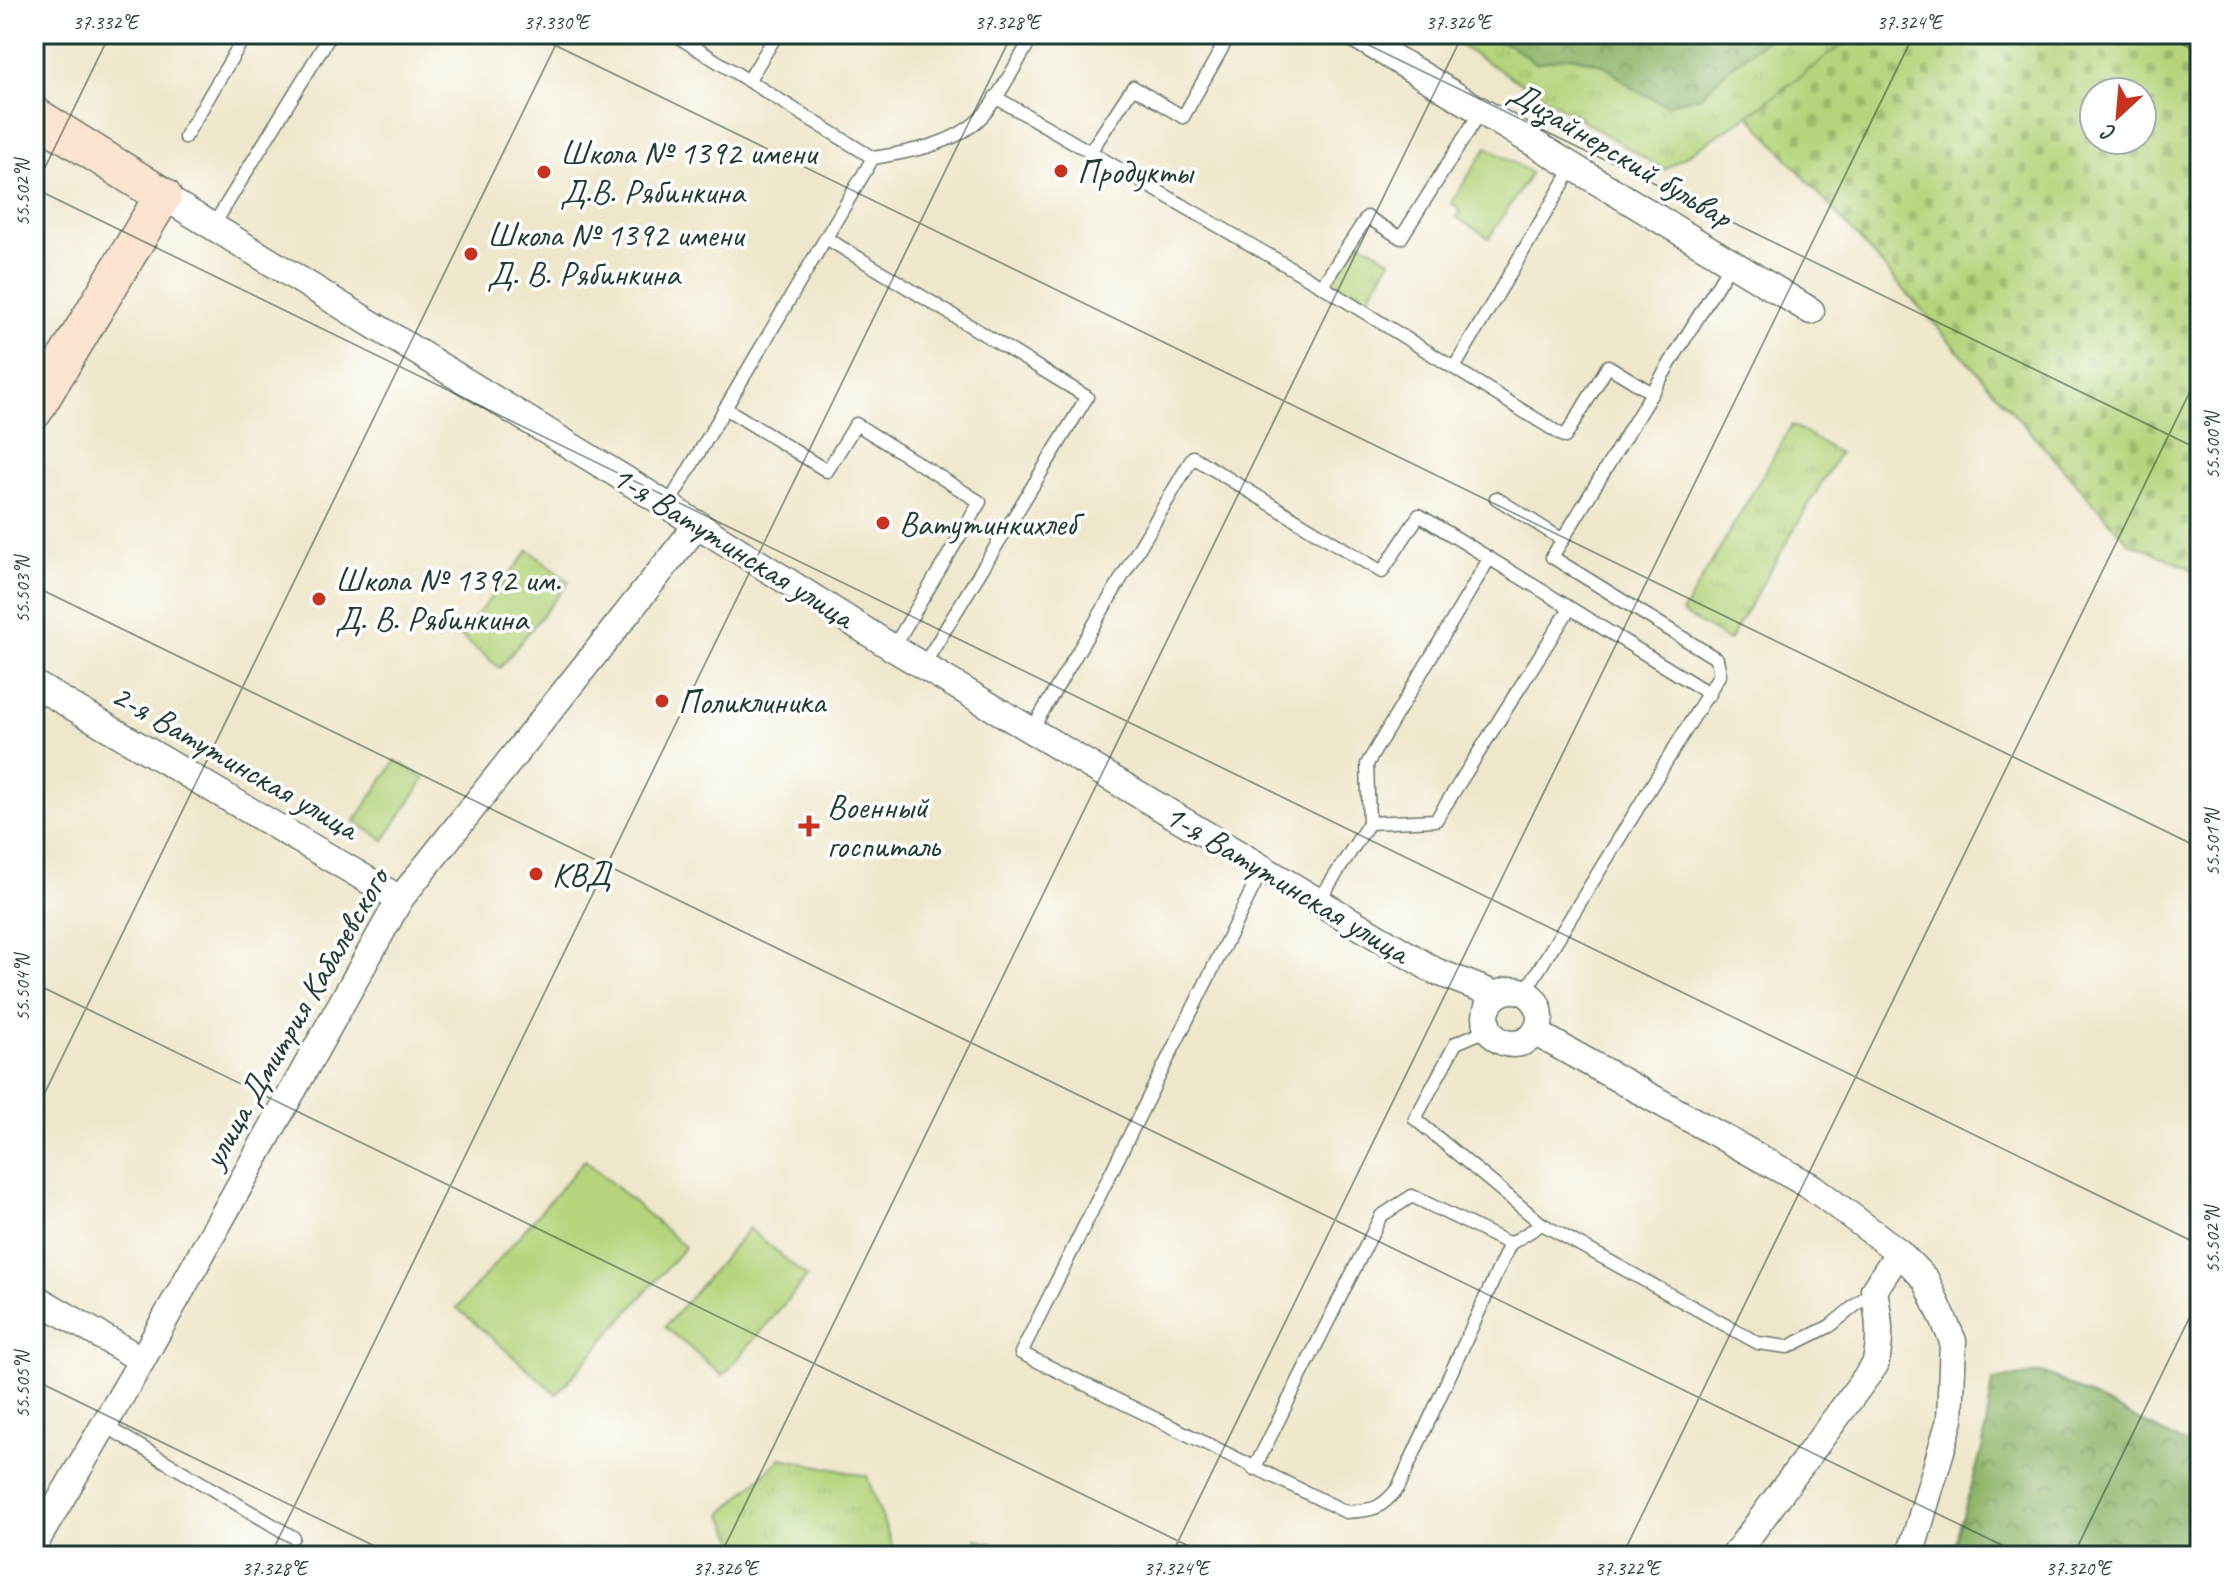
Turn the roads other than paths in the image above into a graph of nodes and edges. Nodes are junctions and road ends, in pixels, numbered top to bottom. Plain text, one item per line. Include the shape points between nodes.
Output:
1 (246, 34) edge
2 (331, 34) edge
3 (777, 34) edge
4 (1034, 34) edge
5 (1230, 34) edge
6 (1354, 34) edge
7 (681, 36) edge
8 (748, 81) junction
9 (995, 97) junction
10 (1481, 111) junction
11 (34, 115) edge
12 (185, 137) dead end
13 (1090, 152) junction
14 (873, 158) junction
15 (1573, 167) junction
16 (163, 196) junction
17 (213, 226) junction
18 (826, 238) junction
19 (1731, 263) junction
20 (1322, 286) junction
21 (1811, 311) dead end
22 (1454, 368) junction
23 (1652, 393) junction
24 (725, 408) junction
25 (34, 411) edge
26 (1496, 498) dead end
27 (668, 505) junction
28 (698, 524) junction
29 (1563, 540) junction
30 (1489, 559) junction
31 (1570, 608) junction
32 (893, 648) junction
33 (923, 666) junction
34 (34, 684) edge
35 (1710, 694) junction
36 (1031, 731) junction
37 (1369, 823) junction
38 (1263, 868) junction
39 (400, 899) junction
40 (1318, 902) junction
41 (1435, 971) junction
42 (1525, 992) junction
43 (1497, 995) junction
44 (1487, 1024) junction
45 (1536, 1033) junction
46 (1542, 1224) junction
47 (1510, 1244) junction
48 (1899, 1252) junction
49 (1874, 1290) junction
50 (34, 1297) edge
51 (142, 1360) junction
52 (104, 1425) junction
53 (1254, 1469) junction
54 (293, 1537) dead end
55 (34, 1545) edge
56 (1734, 1556) edge
57 (1910, 1556) edge

1 - 12 lane
2 - 17 lane
3 - 8 lane
4 - 9 lane
5 - 13 lane via 1183,117 1133,87
6 - 10 street, Дизайнерский бульвар
7 - 8 lane
8 - 14 lane
9 - 13 lane
9 - 14 lane via 984,115 943,141
10 - 15 street, Дизайнерский бульвар
10 - 20 lane via 1401,238 1367,217
11 - 16 street, 1-я Ватутинская улица
13 - 20 lane
14 - 18 lane
15 - 19 street, Дизайнерский бульвар
15 - 22 lane
16 - 17 street, 1-я Ватутинская улица
16 - 25 street
17 - 27 street, 1-я Ватутинская улица
18 - 24 lane
18 - 33 lane via 1087,397
19 - 21 street, Дизайнерский бульвар
19 - 23 lane
20 - 22 lane
22 - 23 lane via 1565,437 1608,366
23 - 29 lane
24 - 27 lane
24 - 32 lane via 827,471 856,424 980,502
26 - 29 lane
27 - 28 street, 1-я Ватутинская улица
28 - 32 street, 1-я Ватутинская улица
28 - 39 street, улица Дмитрия Кабалевского
29 - 35 lane via 1552,557 1717,659 1720,674
30 - 31 lane
30 - 36 lane via 1419,515 1382,572 1193,457
30 - 37 lane via 1367,764
31 - 35 lane
31 - 37 lane via 1436,820
32 - 33 street, 1-я Ватутинская улица
33 - 36 street, 1-я Ватутинская улица
34 - 39 street, 2-я Ватутинская улица
35 - 42 lane
36 - 38 street, 1-я Ватутинская улица
37 - 40 lane
38 - 40 street, 1-я Ватутинская улица
38 - 53 lane via 1021,1353
39 - 51 street, улица Дмитрия Кабалевского
40 - 41 street, 1-я Ватутинская улица
41 - 43 street, 1-я Ватутинская улица
41 - 44 street, 1-я Ватутинская улица
42 - 43 street via 1506,990
42 - 45 street via 1541,1014
43 - 44 street via 1487,1010
44 - 45 street via 1502,1042 1511,1044
44 - 46 lane via 1456,1043 1415,1119
45 - 48 street via 1812,1187
46 - 47 lane
46 - 49 lane via 1758,1343 1788,1347 1830,1326
47 - 53 lane via 1412,1196 1381,1216
47 - 53 lane via 1398,1488 1385,1505 1346,1512
48 - 49 street
48 - 57 street via 1926,1280 1953,1341 1950,1420
49 - 56 street via 1880,1319 1875,1365
50 - 51 street
51 - 52 street, улица Дмитрия Кабалевского
52 - 54 lane
52 - 55 street, улица Дмитрия Кабалевского

